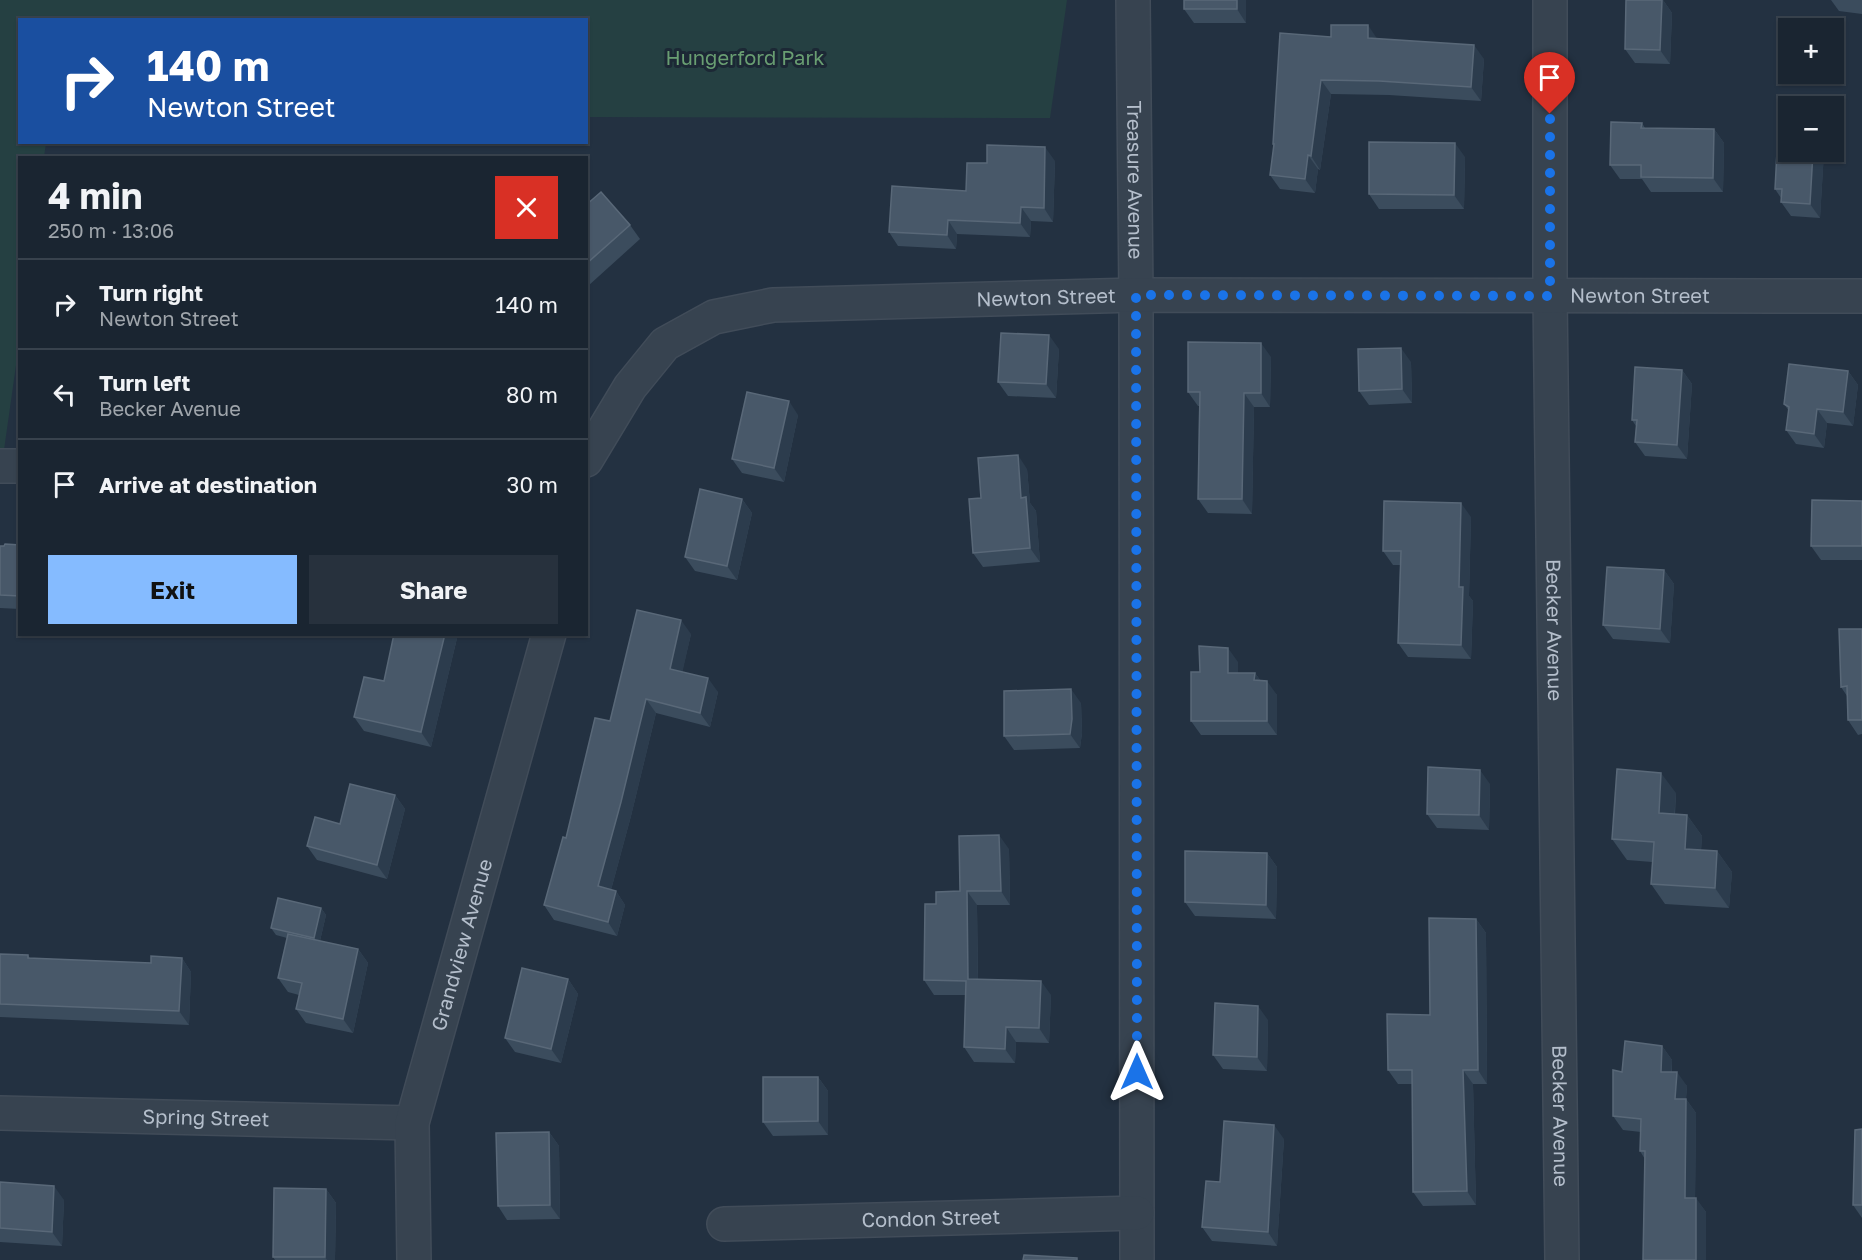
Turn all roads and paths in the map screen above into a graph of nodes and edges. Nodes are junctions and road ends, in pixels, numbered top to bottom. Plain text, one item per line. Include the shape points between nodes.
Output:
1 (1133, 0) edge
2 (1550, 0) edge
3 (1136, 295) junction
4 (1550, 296) junction
5 (1862, 296) edge
6 (588, 457) edge
7 (0, 466) edge
8 (18, 466) edge
9 (548, 636) edge
10 (0, 1113) edge
11 (412, 1123) junction
12 (1137, 1213) junction
13 (724, 1224) dead end
14 (414, 1260) edge
15 (1137, 1260) edge
16 (1562, 1260) edge

1 - 3 street, Treasure Avenue
2 - 4 street, Becker Avenue
3 - 4 street, Newton Street
3 - 6 street, Newton Street via 772,305 714,317 665,344 630,387
3 - 12 street, Treasure Avenue
4 - 5 street, Newton Street
4 - 16 street, Becker Avenue
7 - 8 street
9 - 11 street, Grandview Avenue
10 - 11 street, Spring Street
11 - 14 street, Grandview Avenue
12 - 13 street, Condon Street
12 - 15 street, Treasure Avenue

